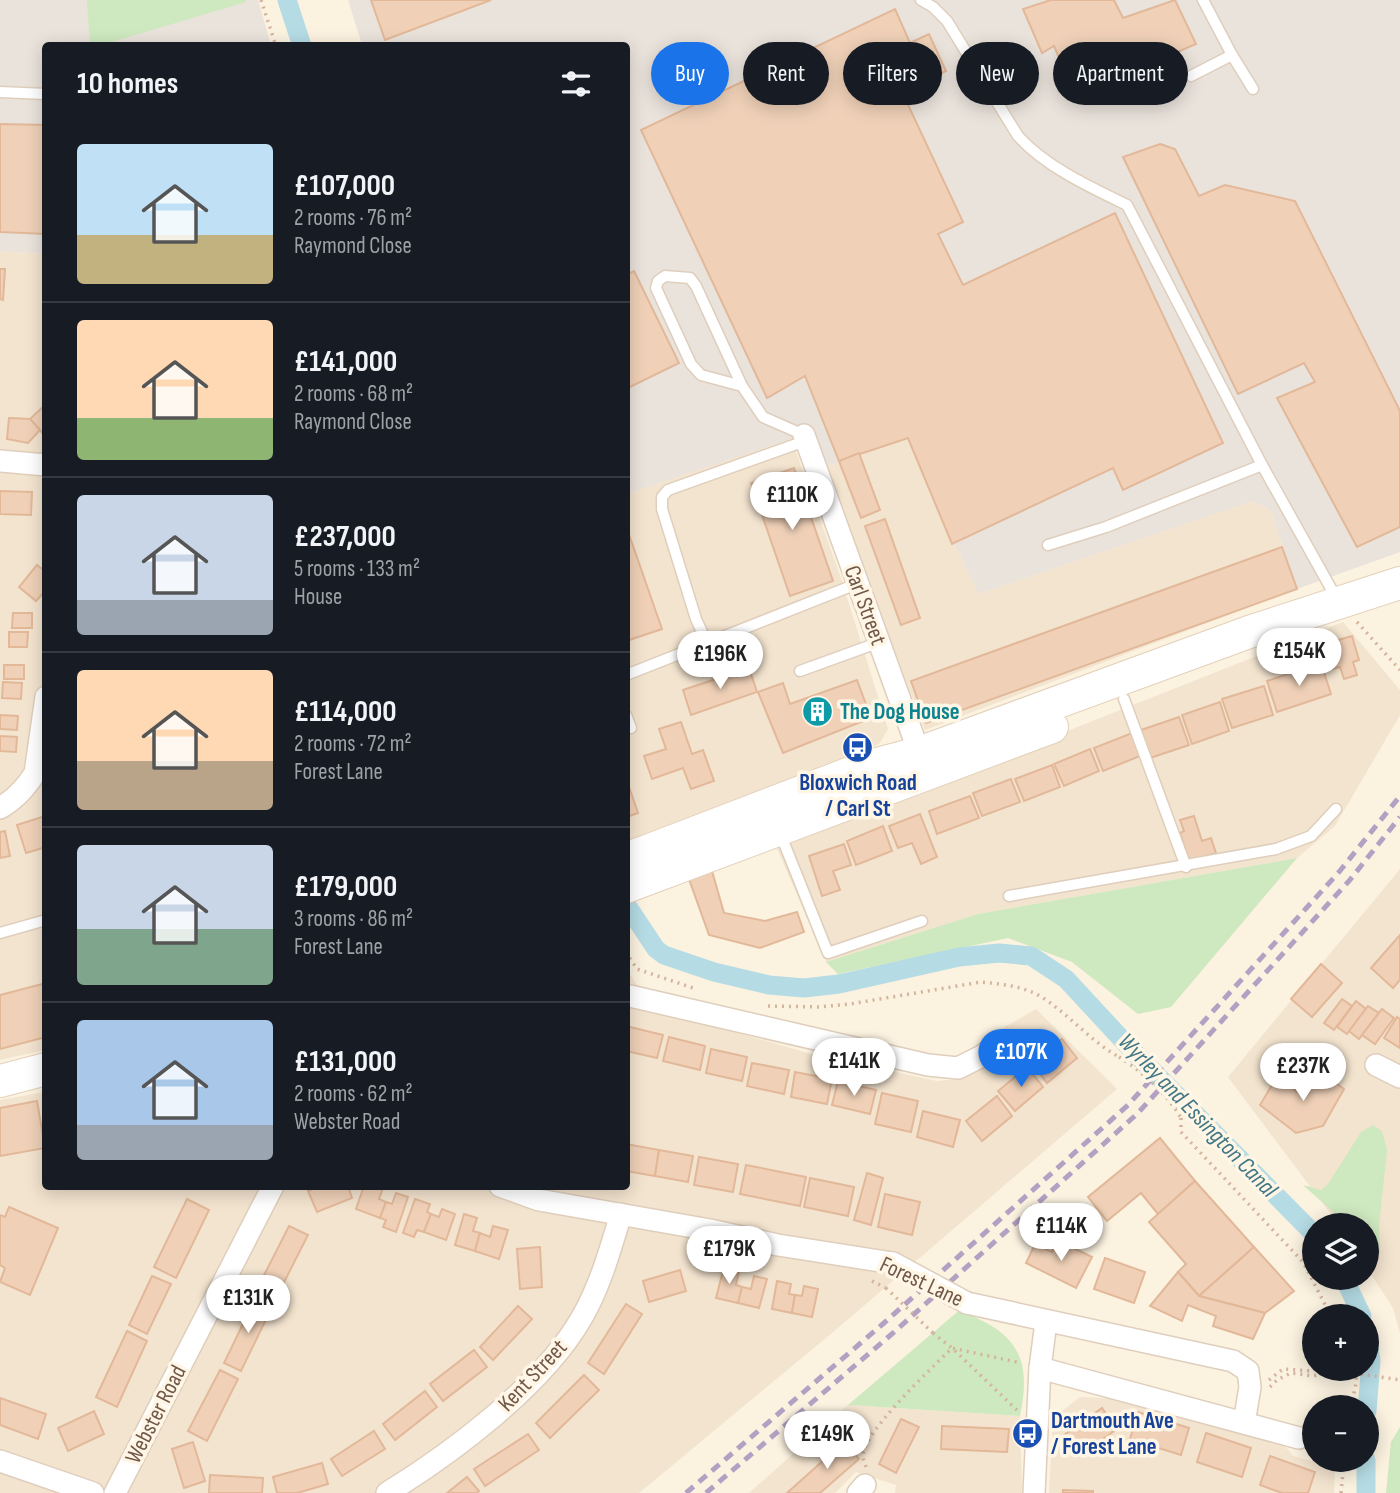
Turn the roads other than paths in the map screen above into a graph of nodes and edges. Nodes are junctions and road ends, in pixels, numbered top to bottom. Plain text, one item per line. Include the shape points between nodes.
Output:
1 (921, 0) edge
2 (1203, 0) edge
3 (1232, 55) junction
4 (1191, 76) dead end
5 (1253, 89) dead end
6 (0, 92) edge
7 (42, 94) edge
8 (742, 386) junction
9 (804, 438) junction
10 (0, 461) edge
11 (42, 465) edge
12 (1262, 465) junction
13 (1048, 545) dead end
14 (859, 583) junction
15 (1400, 583) edge
16 (1329, 607) junction
17 (880, 642) junction
18 (707, 643) junction
19 (800, 671) dead end
20 (630, 673) edge
21 (1124, 699) junction
22 (42, 748) edge
23 (923, 764) junction
24 (40, 774) edge
25 (0, 808) edge
26 (1336, 809) dead end
27 (779, 830) junction
28 (1186, 867) junction
29 (630, 876) edge
30 (1009, 896) dead end
31 (42, 921) edge
32 (922, 921) dead end
33 (0, 933) edge
34 (630, 996) edge
35 (984, 1047) dead end
36 (1376, 1065) dead end
37 (42, 1070) edge
38 (1400, 1077) edge
39 (0, 1081) edge
40 (271, 1190) edge
41 (511, 1190) edge
42 (621, 1214) junction
43 (1046, 1322) junction
44 (1040, 1368) junction
45 (1246, 1412) junction
46 (1299, 1438) dead end
47 (0, 1461) edge
48 (93, 1493) edge
49 (115, 1493) edge
50 (387, 1493) edge
51 (1034, 1493) edge

1 - 12 lane via 947,21 1031,150 1127,205
2 - 3 lane
3 - 4 lane
3 - 5 lane
6 - 7 lane
8 - 8 lane via 690,278 666,276 658,281 656,288 691,364 701,374
8 - 9 lane via 763,417
9 - 14 street, Carl Street
9 - 18 lane via 662,497 662,509
10 - 11 street
12 - 13 lane via 1107,527
12 - 16 lane
14 - 17 street, Carl Street
14 - 18 lane
15 - 16 main road
16 - 21 main road via 1257,645
16 - 23 main road via 1249,632
17 - 19 lane
17 - 23 street, Carl Street
18 - 20 lane
21 - 23 main road
21 - 28 lane
22 - 24 street
23 - 27 main road
23 - 29 main road via 866,767
24 - 25 street
26 - 28 lane via 1311,836 1276,849
27 - 29 main road
27 - 32 lane via 828,953
28 - 30 lane
31 - 33 lane
34 - 35 street via 928,1065 958,1068
36 - 38 street
37 - 39 main road
40 - 49 street, Webster Road
41 - 42 street, Forest Lane via 539,1200
42 - 43 street, Forest Lane, bridge via 778,1245 879,1259 967,1303
42 - 50 street, Kent Street via 603,1274 581,1320 550,1361 519,1395
43 - 44 street
43 - 45 street, Forest Lane via 1233,1361 1248,1371
44 - 45 street
44 - 51 street
45 - 46 street
47 - 48 street

